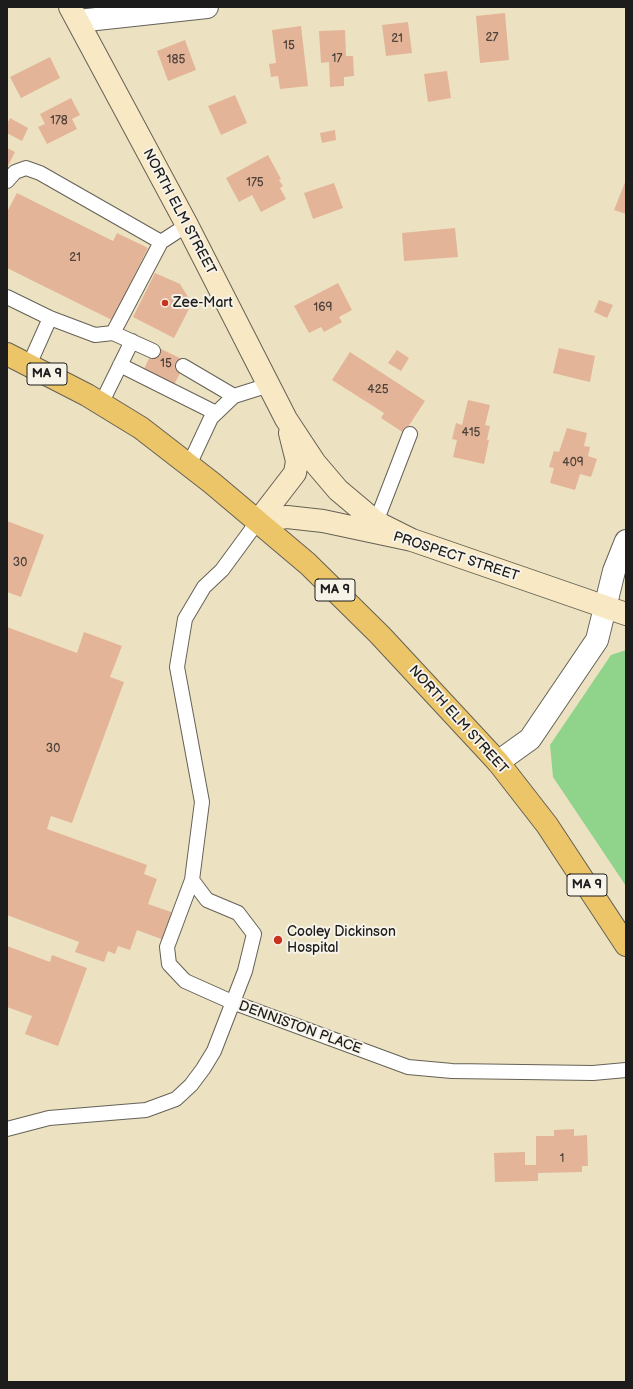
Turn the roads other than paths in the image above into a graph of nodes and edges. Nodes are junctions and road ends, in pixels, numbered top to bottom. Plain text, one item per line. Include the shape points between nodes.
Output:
1 (207, 7) edge
2 (74, 14) edge
3 (7, 181) edge
4 (187, 225) junction
5 (161, 242) junction
6 (7, 297) edge
7 (50, 318) junction
8 (112, 333) junction
9 (132, 341) junction
10 (153, 351) dead end
11 (7, 354) edge
12 (120, 364) junction
13 (29, 365) junction
14 (183, 366) dead end
15 (269, 385) junction
16 (234, 396) junction
17 (94, 399) junction
18 (216, 413) junction
19 (286, 419) junction
20 (410, 434) dead end
21 (189, 465) junction
22 (258, 521) junction
23 (376, 522) junction
24 (412, 540) junction
25 (626, 541) edge
26 (605, 608) junction
27 (626, 614) edge
28 (498, 762) junction
29 (192, 880) junction
30 (626, 945) edge
31 (232, 1002) junction
32 (626, 1070) edge
33 (7, 1129) edge

1 - 2 street
2 - 4 main road, NORTH ELM STREET
3 - 5 lane via 15,172 26,168 40,173
4 - 5 lane
4 - 15 main road, NORTH ELM STREET
5 - 8 lane
6 - 7 lane
7 - 8 lane via 95,335
7 - 13 lane
8 - 9 lane
9 - 10 lane
9 - 12 lane
11 - 13 highway, MA 9
12 - 17 lane
12 - 18 lane
13 - 17 highway, MA 9
14 - 16 lane
15 - 16 lane
15 - 19 main road, NORTH ELM STREET
16 - 18 lane
17 - 21 highway, NORTH ELM STREET / MA 9 via 141,428
18 - 21 lane via 211,418
19 - 22 main road, NORTH ELM STREET via 297,461 295,473
19 - 23 main road, NORTH ELM STREET via 319,468 352,503
20 - 23 lane
21 - 22 highway, NORTH ELM STREET / MA 9
22 - 24 main road, PROSPECT STREET via 288,517 323,521
22 - 28 highway, NORTH ELM STREET / MA 9 via 308,564 380,635
22 - 29 lane via 222,570 204,587 185,619 177,667 202,802
23 - 24 main road, NORTH ELM STREET
24 - 26 main road, PROSPECT STREET
25 - 26 street via 614,571
26 - 27 main road, PROSPECT STREET
26 - 28 street via 598,640 530,739
28 - 30 highway, NORTH ELM STREET / MA 9 via 547,825
29 - 31 lane via 207,900 238,913 254,934 245,971
29 - 31 lane via 167,947 169,964 185,981
31 - 32 lane, DENNISTON PLACE via 408,1067 452,1071 593,1073
31 - 33 lane, DENNISTON PLACE via 214,1051 191,1085 176,1099 146,1110 49,1118

